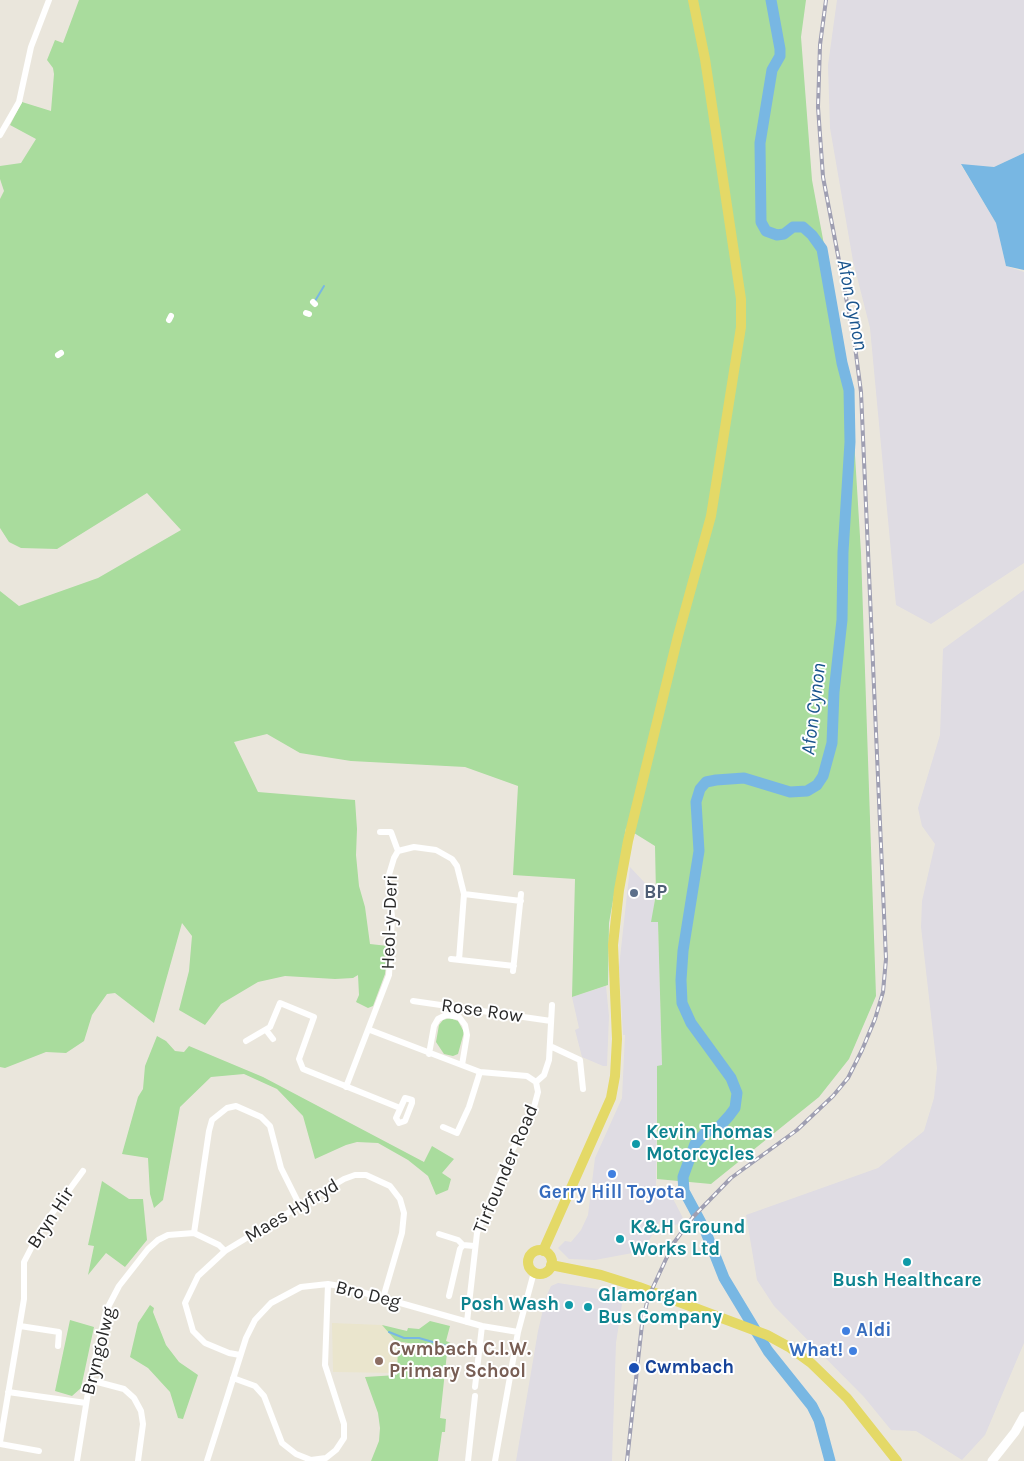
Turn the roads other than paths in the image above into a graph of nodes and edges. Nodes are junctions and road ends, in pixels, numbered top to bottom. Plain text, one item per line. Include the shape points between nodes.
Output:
1 (49, 0) edge
2 (693, 0) edge
3 (0, 135) edge
4 (380, 832) dead end
5 (398, 851) junction
6 (464, 894) junction
7 (451, 959) dead end
8 (459, 960) junction
9 (414, 1001) dead end
10 (552, 1005) dead end
11 (551, 1021) junction
12 (266, 1030) junction
13 (370, 1030) junction
14 (273, 1039) dead end
15 (246, 1041) dead end
16 (550, 1046) junction
17 (429, 1054) junction
18 (462, 1065) junction
19 (480, 1072) junction
20 (536, 1082) junction
21 (346, 1086) junction
22 (583, 1089) dead end
23 (400, 1108) dead end
24 (443, 1127) dead end
25 (83, 1171) dead end
26 (300, 1206) junction
27 (194, 1233) junction
28 (439, 1234) dead end
29 (464, 1245) junction
30 (474, 1246) junction
31 (225, 1251) junction
32 (543, 1251) junction
33 (552, 1265) junction
34 (534, 1272) junction
35 (328, 1284) junction
36 (449, 1296) dead end
37 (383, 1298) junction
38 (467, 1322) junction
39 (20, 1326) junction
40 (482, 1326) junction
41 (518, 1332) junction
42 (58, 1346) dead end
43 (240, 1355) junction
44 (233, 1378) junction
45 (90, 1380) junction
46 (476, 1387) dead end
47 (8, 1392) junction
48 (475, 1396) dead end
49 (86, 1404) junction
50 (1024, 1416) edge
51 (0, 1443) edge
52 (39, 1451) dead end
53 (77, 1461) edge
54 (138, 1461) edge
55 (207, 1461) edge
56 (468, 1461) edge
57 (494, 1461) edge
58 (897, 1461) edge
59 (992, 1461) edge

1 - 3 street via 31,47 18,102
2 - 32 main road via 705,58 740,289 741,327 711,516 678,636 619,890 612,945 617,1040 611,1098
4 - 5 street via 391,832
5 - 6 street, Heol-y-Deri via 414,847 444,854 457,866
5 - 13 street, Heol-y-Deri via 388,878 392,917 389,975
6 - 8 street, Heol-y-Deri
6 - 8 street via 521,897 514,968
7 - 8 street
9 - 11 street, Rose Row
10 - 11 street, Tirfounder Road
11 - 16 street, Tirfounder Road
12 - 14 street
12 - 15 street
12 - 21 street via 280,1003 314,1017 299,1059 300,1065
13 - 17 street
13 - 21 street, Heol-y-Deri
16 - 20 street, Tirfounder Road via 544,1075
16 - 22 street via 580,1060
17 - 18 street
17 - 18 street via 438,1019 446,1014 459,1017 467,1035
18 - 19 street
19 - 20 street via 527,1076
19 - 24 street via 457,1133
20 - 30 street, Tirfounder Road via 538,1092 534,1107 483,1213
21 - 23 street
25 - 39 street, Bryn Hir via 30,1247 24,1262
26 - 27 street via 281,1168 270,1126 261,1117 236,1106 226,1108 212,1120 209,1131
26 - 31 street, Maes Hyfryd
26 - 37 street, Maes Hyfryd via 355,1175 378,1179 390,1186 400,1199 404,1213 402,1233
27 - 31 street
27 - 45 street, Bryngolwg via 168,1235 158,1240 120,1286 106,1311
28 - 29 street
29 - 30 street
29 - 36 street via 460,1249
30 - 38 street, Tirfounder Road
31 - 43 street, Maes Hyfryd via 198,1276 185,1304 194,1331 206,1343
32 - 33 main road via 549,1255
32 - 34 main road via 536,1251 530,1256 528,1263
33 - 34 main road via 545,1273
33 - 58 main road via 639,1287 767,1335 789,1347 810,1362 847,1398
34 - 41 street
35 - 37 street, Bro Deg
35 - 43 street, Bro Deg via 301,1287 271,1303 255,1320
35 - 44 street via 325,1365 344,1424 344,1438 336,1450 326,1458 311,1460 296,1454 282,1443 264,1396 255,1386
37 - 38 street, Bro Deg
38 - 40 street, Bro Deg
39 - 42 street via 59,1332
39 - 47 street, Bryn Hir
40 - 41 street, Bro Deg
40 - 46 street
41 - 57 street
43 - 44 street, Bro Deg
44 - 55 street, Bro Deg
45 - 49 street, Bryngolwg
45 - 54 street via 124,1389 134,1398 143,1424
47 - 49 street
47 - 51 street, Bryn Hir
48 - 56 street
49 - 53 street, Bryngolwg
50 - 59 main road
51 - 52 street, Bryn Hir

